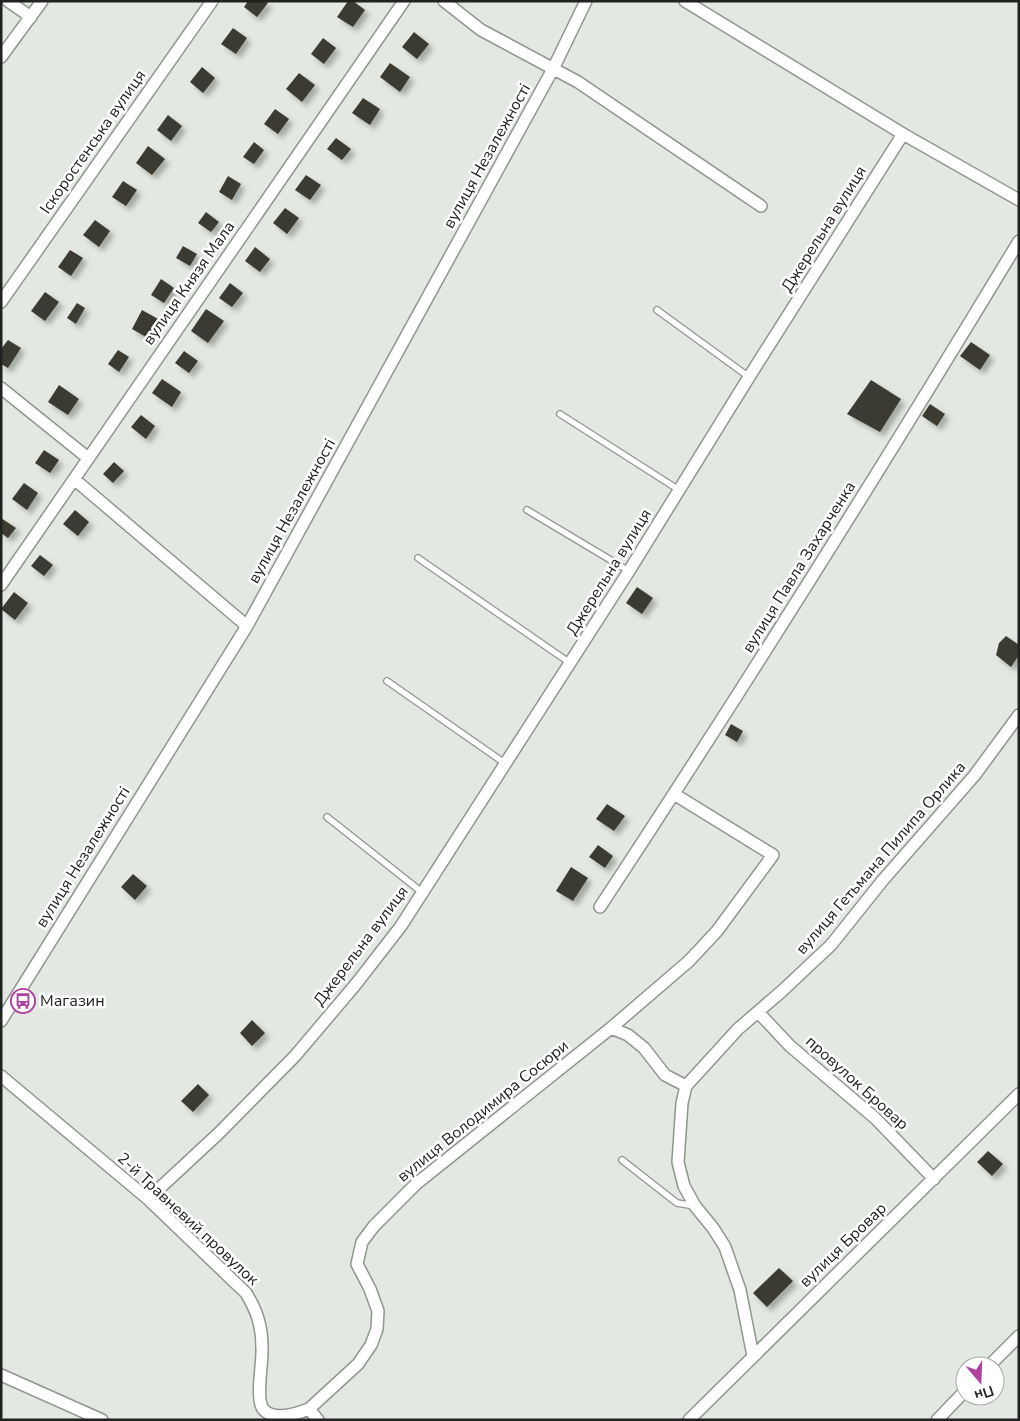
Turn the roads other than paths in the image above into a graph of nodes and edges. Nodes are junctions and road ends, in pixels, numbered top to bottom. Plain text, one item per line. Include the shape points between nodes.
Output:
1 (8, 1) edge
2 (42, 1) edge
3 (212, 1) edge
4 (404, 1) edge
5 (444, 1) edge
6 (586, 1) edge
7 (685, 1) edge
8 (30, 17) junction
9 (1, 57) edge
10 (553, 69) junction
11 (903, 134) junction
12 (1019, 200) edge
13 (761, 206) dead end
14 (1019, 241) edge
15 (1, 302) edge
16 (658, 310) dead end
17 (749, 377) junction
18 (1, 388) edge
19 (560, 414) dead end
20 (88, 458) junction
21 (74, 479) junction
22 (679, 490) junction
23 (527, 510) dead end
24 (418, 558) dead end
25 (629, 571) junction
26 (1, 585) edge
27 (247, 626) junction
28 (570, 664) junction
29 (387, 681) dead end
30 (1019, 715) edge
31 (506, 764) junction
32 (674, 794) junction
33 (327, 817) dead end
34 (423, 892) junction
35 (600, 907) dead end
36 (6, 1003) edge
37 (758, 1012) junction
38 (1, 1021) edge
39 (611, 1028) junction
40 (1, 1076) edge
41 (686, 1086) junction
42 (1019, 1094) edge
43 (622, 1160) dead end
44 (934, 1179) junction
45 (148, 1199) junction
46 (695, 1206) junction
47 (1019, 1336) edge
48 (753, 1356) junction
49 (999, 1356) edge
50 (1, 1375) edge
51 (955, 1401) edge
52 (309, 1409) junction
53 (266, 1418) edge
54 (102, 1420) edge
55 (318, 1420) edge
56 (689, 1420) edge
57 (937, 1420) edge

1 - 8 street
2 - 8 street
3 - 15 street, Іскоростенська вулиця
4 - 20 street, вулиця Князя Мала
5 - 10 street via 482,30
6 - 10 street, вулиця Незалежності
7 - 11 street
8 - 9 street
10 - 13 street via 578,82
10 - 27 street, вулиця Незалежності
11 - 12 street
11 - 17 street, Джерельна вулиця
14 - 32 street, вулиця Павла Захарченка via 907,426
16 - 17 lane
17 - 22 street, Джерельна вулиця
18 - 20 street
19 - 22 lane
20 - 21 street, вулиця Князя Мала
21 - 26 street, вулиця Князя Мала
21 - 27 street
22 - 25 street, Джерельна вулиця
23 - 25 lane
24 - 28 lane
25 - 28 street, Джерельна вулиця
27 - 36 street, вулиця Незалежності
28 - 31 street, Джерельна вулиця
29 - 31 lane
30 - 37 street, вулиця Гетьмана Пилипа Орлика via 974,776 831,945
31 - 34 street, Джерельна вулиця
32 - 35 street, вулиця Павла Захарченка
32 - 39 street, вулиця Володимира Сосюри via 773,855 717,931 689,961
33 - 34 lane
34 - 45 street, Джерельна вулиця via 361,977 294,1056 219,1133
36 - 38 street, вулиця Незалежності
37 - 41 street, вулиця Гетьмана Пилипа Орлика
37 - 44 street, провулок Бровар via 790,1046 875,1118
39 - 41 street via 628,1034 665,1075
39 - 52 street, вулиця Володимира Сосюри via 416,1184 374,1226 362,1242 358,1264 378,1312 377,1329 358,1364
40 - 45 street, 2-й Травневий провулок
41 - 46 street via 678,1162 684,1186
42 - 44 street, вулиця Бровар
43 - 46 lane via 677,1203
44 - 48 street, вулиця Бровар
45 - 53 street, 2-й Травневий провулок via 246,1293 256,1311 262,1348 259,1395
46 - 48 street via 725,1247 740,1290
47 - 49 street
48 - 56 street, вулиця Бровар
50 - 54 street
51 - 57 street
52 - 53 street, 2-й Травневий провулок via 287,1417
52 - 55 street

